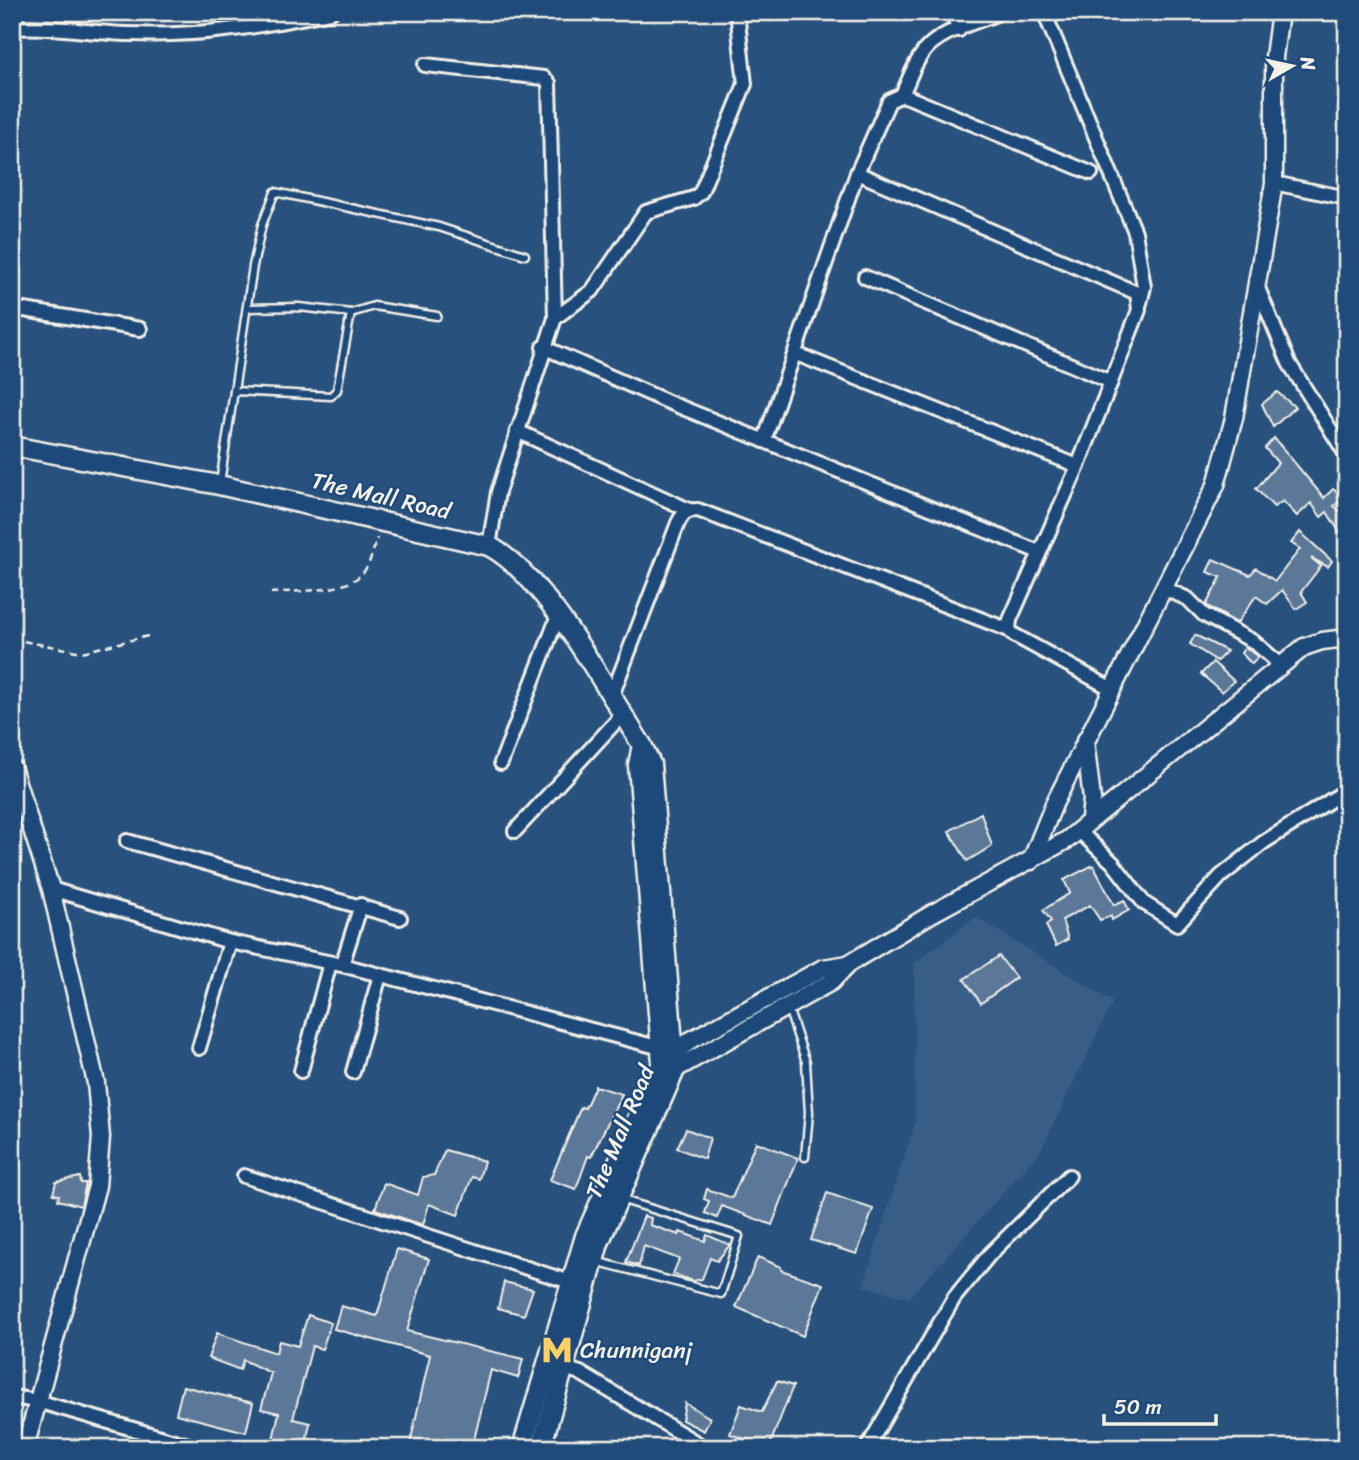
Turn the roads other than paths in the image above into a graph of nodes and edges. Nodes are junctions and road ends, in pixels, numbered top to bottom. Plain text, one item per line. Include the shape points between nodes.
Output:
1 (331, 12) edge
2 (737, 12) edge
3 (952, 12) edge
4 (1001, 12) edge
5 (1044, 12) edge
6 (1280, 12) edge
7 (12, 28) edge
8 (959, 30) junction
9 (425, 65) dead end
10 (902, 95) junction
11 (857, 173) junction
12 (1091, 173) dead end
13 (1274, 183) junction
14 (1347, 198) edge
15 (525, 255) dead end
16 (865, 277) dead end
17 (1258, 288) junction
18 (12, 309) edge
19 (247, 309) junction
20 (1139, 310) junction
21 (351, 313) junction
22 (438, 316) dead end
23 (555, 318) junction
24 (141, 329) dead end
25 (544, 346) junction
26 (796, 354) junction
27 (1111, 382) junction
28 (234, 391) junction
29 (517, 431) junction
30 (764, 440) junction
31 (12, 446) edge
32 (1347, 456) edge
33 (1077, 466) junction
34 (219, 485) junction
35 (689, 510) junction
36 (489, 546) junction
37 (1040, 552) junction
38 (1163, 588) junction
39 (558, 616) junction
40 (1009, 630) junction
41 (1347, 638) edge
42 (1282, 666) junction
43 (1111, 689) junction
44 (611, 698) junction
45 (622, 715) junction
46 (1085, 741) junction
47 (502, 763) dead end
48 (12, 767) edge
49 (1347, 790) edge
50 (1084, 824) junction
51 (514, 831) dead end
52 (127, 841) dead end
53 (1031, 861) junction
54 (51, 889) junction
55 (361, 905) junction
56 (400, 918) dead end
57 (230, 942) junction
58 (336, 964) junction
59 (848, 964) junction
60 (380, 975) junction
61 (788, 1007) junction
62 (199, 1048) dead end
63 (668, 1059) junction
64 (301, 1071) dead end
65 (353, 1072) dead end
66 (12, 1154) edge
67 (805, 1157) dead end
68 (12, 1162) edge
69 (244, 1176) dead end
70 (1069, 1176) dead end
71 (618, 1199) junction
72 (593, 1261) junction
73 (570, 1282) junction
74 (553, 1365) junction
75 (12, 1397) edge
76 (37, 1401) junction
77 (25, 1448) edge
78 (198, 1448) edge
79 (522, 1448) edge
80 (541, 1448) edge
81 (705, 1448) edge
82 (867, 1448) edge
83 (1124, 1448) edge
84 (1138, 1448) edge

1 - 7 street via 222,33
2 - 23 street via 745,84 701,192 646,212 592,291
3 - 8 street
4 - 8 street
5 - 20 street via 1135,232 1144,287
6 - 13 street via 1274,57
8 - 10 street via 928,46
9 - 23 street via 544,78 549,83
10 - 11 street via 886,106
10 - 12 street
11 - 20 street via 1130,288 1140,300
11 - 26 street
13 - 14 street
13 - 17 street
15 - 19 lane via 439,227 281,191 271,199 262,225
16 - 27 street
17 - 32 street via 1289,363
17 - 38 street via 1234,418 1216,485
18 - 24 street
19 - 21 lane via 299,307
19 - 28 lane
20 - 27 street
21 - 22 lane via 381,306
21 - 28 lane via 337,390 331,396
23 - 25 street
25 - 29 street
25 - 30 street via 640,391
26 - 30 street
26 - 33 street
27 - 33 street
28 - 34 lane
29 - 35 street
29 - 36 street via 498,492
30 - 37 street
31 - 34 main road, The Mall Road
33 - 37 street
34 - 36 main road, The Mall Road
35 - 40 street
35 - 44 street via 678,523
36 - 39 main road, The Mall Road via 509,556 526,573
37 - 40 street
38 - 42 street via 1255,642
38 - 43 street
39 - 44 main road, The Mall Road
39 - 47 street
40 - 43 street
41 - 42 street via 1304,647
42 - 50 street
43 - 46 street
44 - 45 main road, The Mall Road
45 - 51 street
45 - 63 main road, The Mall Road via 651,764
46 - 50 street via 1092,799
46 - 53 street
48 - 54 street
49 - 50 street via 1264,842 1221,876 1177,924 1144,903
50 - 53 street
52 - 55 street
53 - 59 street
54 - 57 street
54 - 76 street via 96,1083 102,1137 97,1186
55 - 56 street
55 - 58 street
57 - 58 street
57 - 62 street
58 - 60 street
58 - 64 street
59 - 61 street via 831,982
59 - 63 street via 823,968 691,1040
60 - 63 street
60 - 65 street
61 - 63 street
61 - 67 lane via 806,1062 810,1113
63 - 71 main road, The Mall Road
63 - 73 main road, The Mall Road via 654,1080 585,1236
66 - 68 street
69 - 73 street
70 - 82 street via 990,1254 954,1298
71 - 72 main road, The Mall Road
71 - 72 lane via 739,1236 721,1294
72 - 74 main road, The Mall Road
73 - 74 main road, The Mall Road
74 - 79 main road, The Mall Road
74 - 80 main road, The Mall Road
74 - 81 street via 580,1373
75 - 76 street
76 - 77 street
76 - 78 street
83 - 84 street

